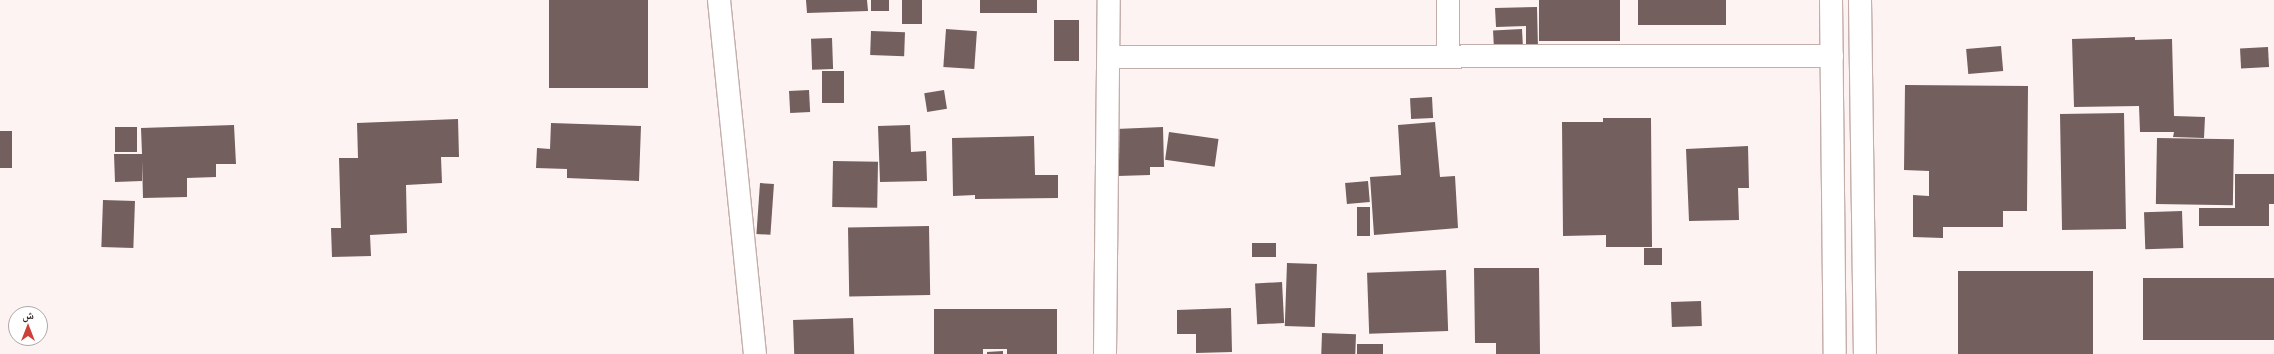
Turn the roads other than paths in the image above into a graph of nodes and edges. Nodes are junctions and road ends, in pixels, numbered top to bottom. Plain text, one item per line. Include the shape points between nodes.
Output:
1 (719, 0) edge
2 (1109, 0) edge
3 (1448, 0) edge
4 (1831, 0) edge
5 (1860, 0) edge
6 (1832, 56) junction
7 (1108, 57) junction
8 (1448, 57) junction
9 (755, 354) edge
10 (1105, 354) edge
11 (1835, 354) edge
12 (1865, 354) edge

1 - 9 street
2 - 7 street
3 - 8 street
4 - 6 street
5 - 12 street
6 - 8 street
6 - 11 street
7 - 8 street
7 - 10 street

